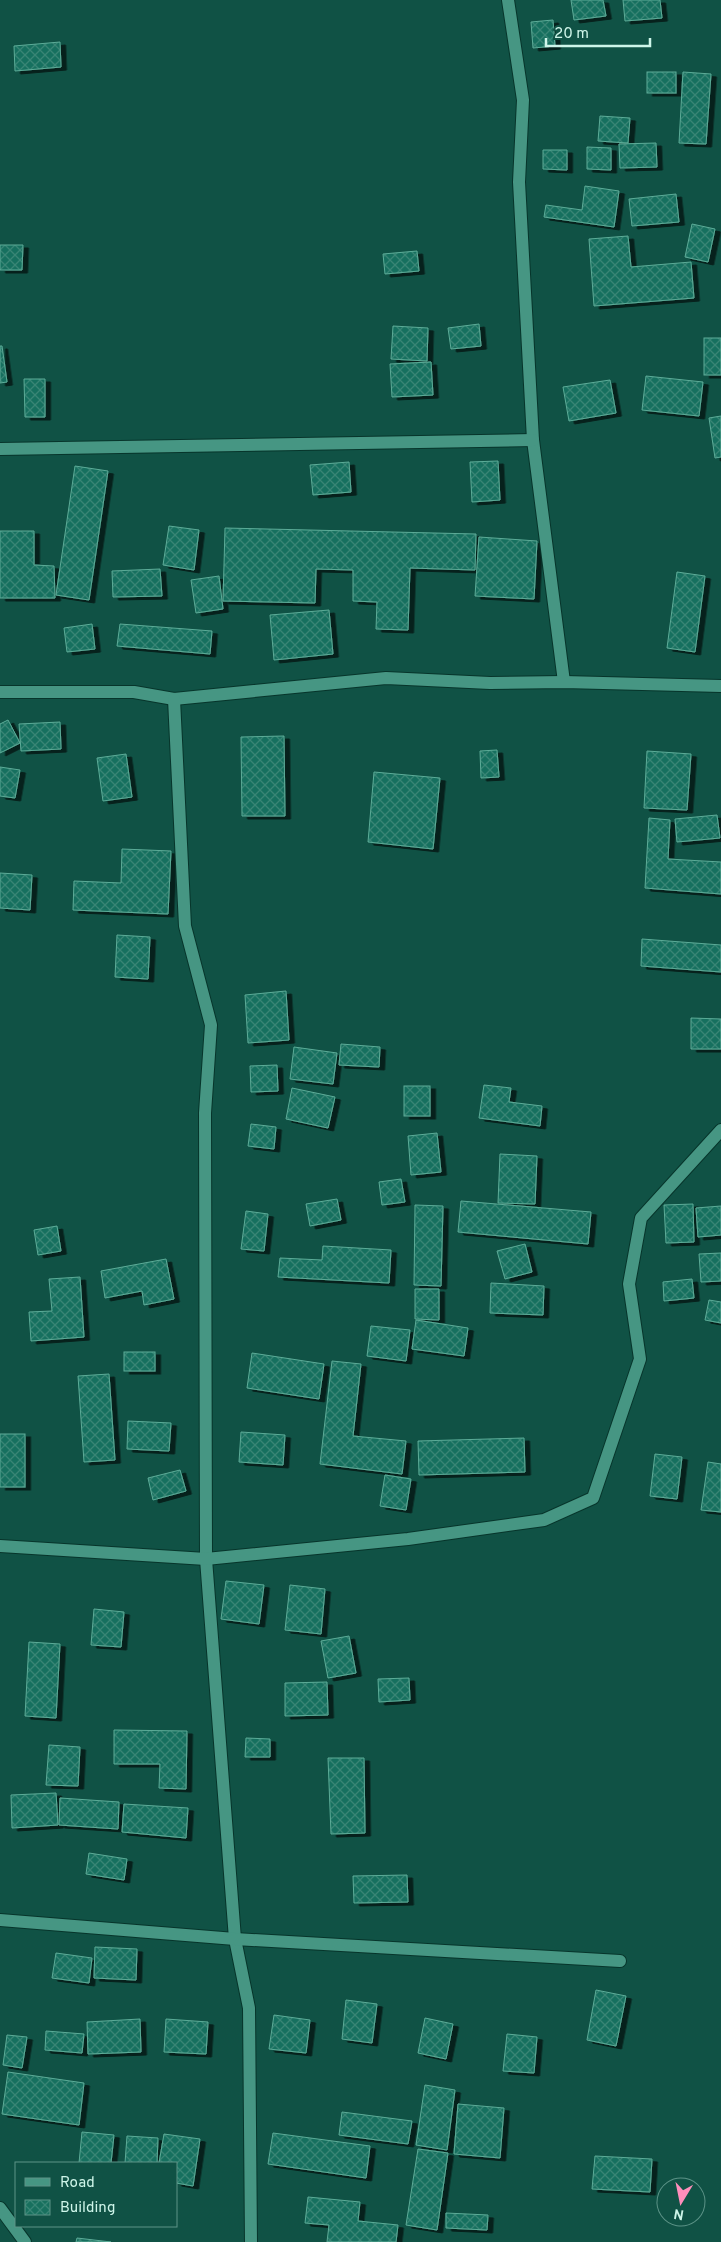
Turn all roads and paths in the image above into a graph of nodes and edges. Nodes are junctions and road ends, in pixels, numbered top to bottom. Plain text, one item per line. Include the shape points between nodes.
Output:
1 (508, 0) edge
2 (533, 440) junction
3 (0, 449) edge
4 (564, 682) junction
5 (721, 686) edge
6 (0, 692) edge
7 (174, 699) junction
8 (721, 1130) edge
9 (0, 1546) edge
10 (206, 1559) junction
11 (0, 1920) edge
12 (235, 1939) junction
13 (620, 1961) dead end
14 (0, 2208) edge
15 (25, 2242) edge
16 (251, 2242) edge

1 - 2 street via 523,100 519,182
2 - 3 street
2 - 4 street
4 - 5 street
4 - 7 street via 490,683 386,678
6 - 7 street via 134,692
7 - 10 street via 185,926 211,1025 205,1113
8 - 10 street via 641,1218 629,1284 640,1359 593,1498 544,1520 408,1540
9 - 10 street
10 - 12 street
11 - 12 street
12 - 13 street
12 - 16 street via 249,2008
14 - 15 street

